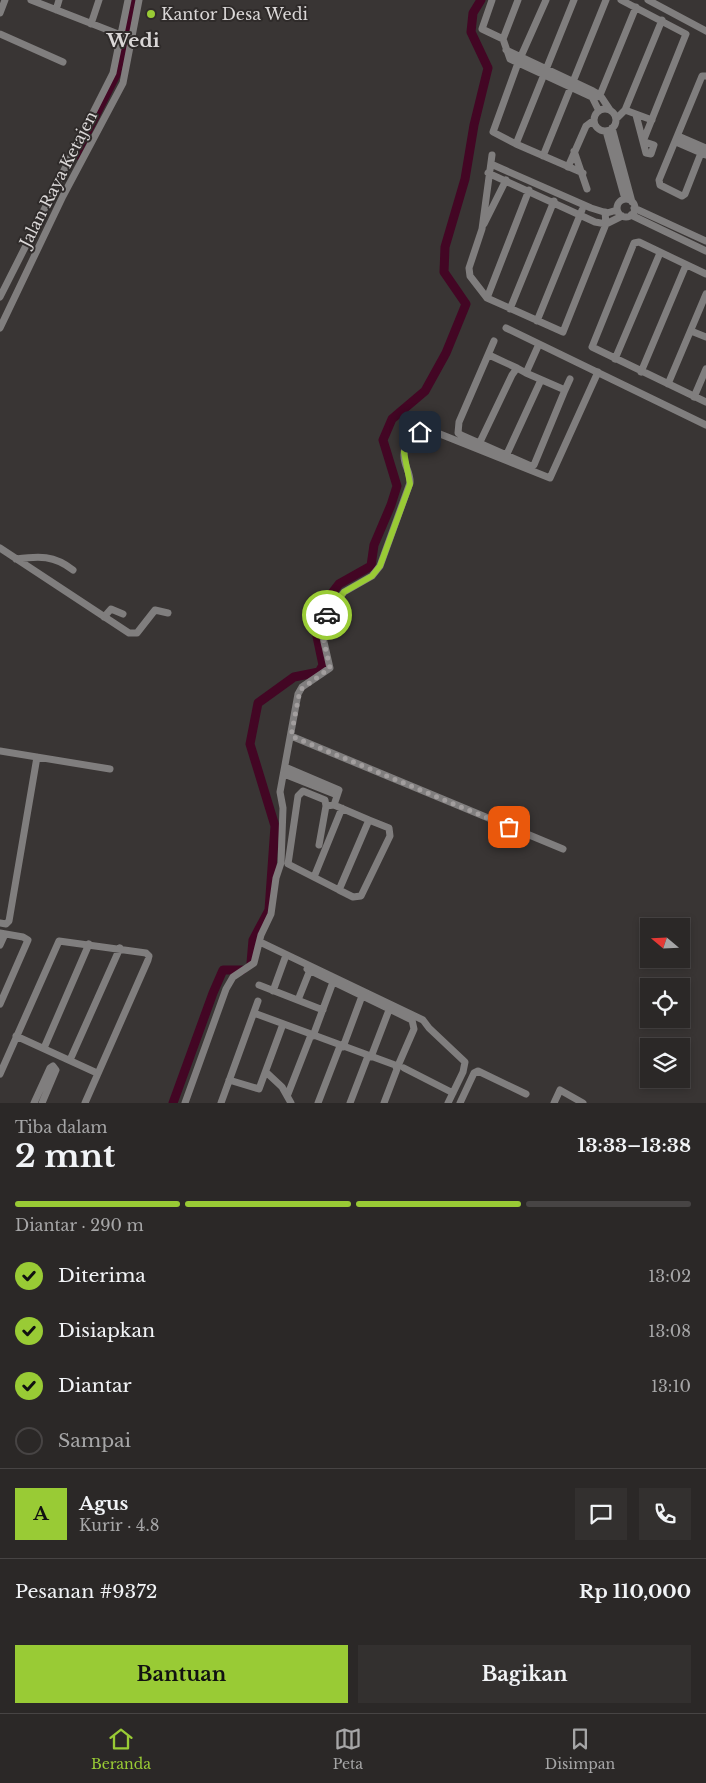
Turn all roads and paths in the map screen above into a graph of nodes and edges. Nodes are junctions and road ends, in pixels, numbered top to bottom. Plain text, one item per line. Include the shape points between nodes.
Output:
1 (4, 0) edge
2 (31, 0) edge
3 (59, 0) edge
4 (99, 0) edge
5 (128, 0) edge
6 (139, 0) edge
7 (492, 0) edge
8 (518, 0) edge
9 (546, 0) edge
10 (574, 0) edge
11 (606, 0) edge
12 (621, 0) edge
13 (648, 0) edge
14 (636, 7) junction
15 (56, 10) junction
16 (0, 12) edge
17 (662, 20) junction
18 (91, 24) junction
19 (706, 30) edge
20 (0, 34) edge
21 (125, 37) junction
22 (503, 39) junction
23 (519, 61) junction
24 (63, 62) dead end
25 (544, 72) junction
26 (706, 76) edge
27 (570, 84) junction
28 (597, 97) junction
29 (610, 110) junction
30 (625, 110) junction
31 (599, 111) junction
32 (636, 114) junction
33 (616, 119) junction
34 (594, 120) junction
35 (652, 120) junction
36 (609, 130) junction
37 (677, 139) junction
38 (516, 144) junction
39 (705, 149) edge
40 (574, 151) junction
41 (492, 155) dead end
42 (543, 156) junction
43 (491, 164) junction
44 (568, 167) junction
45 (488, 172) junction
46 (583, 173) junction
47 (519, 176) junction
48 (506, 180) junction
49 (516, 184) junction
50 (544, 187) junction
51 (587, 189) dead end
52 (529, 190) junction
53 (541, 196) junction
54 (554, 201) junction
55 (630, 203) junction
56 (584, 205) junction
57 (605, 212) junction
58 (619, 213) junction
59 (580, 214) junction
60 (631, 215) junction
61 (606, 224) junction
62 (482, 229) junction
63 (706, 241) edge
64 (706, 251) edge
65 (660, 253) junction
66 (686, 265) junction
67 (706, 274) edge
68 (16, 279) junction
69 (706, 294) edge
70 (0, 297) edge
71 (487, 298) junction
72 (510, 309) junction
73 (537, 321) junction
74 (0, 328) edge
75 (506, 328) dead end
76 (690, 331) junction
77 (706, 337) edge
78 (494, 341) dead end
79 (539, 344) junction
80 (489, 355) junction
81 (615, 360) junction
82 (516, 368) junction
83 (706, 369) edge
84 (598, 372) junction
85 (641, 372) junction
86 (526, 373) junction
87 (570, 379) dead end
88 (541, 380) junction
89 (668, 384) junction
90 (565, 390) junction
91 (694, 397) junction
92 (706, 402) edge
93 (706, 424) edge
94 (480, 442) junction
95 (506, 456) junction
96 (0, 548) edge
97 (16, 559) junction
98 (73, 570) dead end
99 (168, 613) dead end
100 (123, 614) dead end
101 (104, 617) junction
102 (291, 736) junction
103 (0, 751) edge
104 (37, 757) junction
105 (110, 769) dead end
106 (284, 770) junction
107 (330, 805) junction
108 (342, 808) junction
109 (369, 820) junction
110 (319, 845) dead end
111 (563, 849) dead end
112 (314, 877) junction
113 (339, 890) junction
114 (0, 923) edge
115 (2, 934) edge
116 (260, 942) junction
117 (89, 944) junction
118 (0, 945) edge
119 (120, 948) junction
120 (310, 970) junction
121 (333, 982) junction
122 (259, 985) dead end
123 (273, 991) junction
124 (362, 996) junction
125 (298, 1000) junction
126 (258, 1001) dead end
127 (0, 1004) edge
128 (323, 1010) junction
129 (389, 1010) junction
130 (254, 1013) junction
131 (283, 1024) junction
132 (312, 1035) junction
133 (16, 1036) junction
134 (341, 1046) junction
135 (44, 1048) junction
136 (370, 1057) junction
137 (70, 1060) junction
138 (464, 1062) junction
139 (401, 1068) junction
140 (266, 1072) junction
141 (463, 1072) junction
142 (97, 1073) junction
143 (0, 1074) edge
144 (474, 1074) junction
145 (229, 1080) junction
146 (453, 1093) junction
147 (288, 1094) junction
148 (526, 1094) dead end
149 (34, 1103) edge
150 (42, 1103) edge
151 (84, 1103) edge
152 (184, 1103) edge
153 (221, 1103) edge
154 (291, 1103) edge
155 (318, 1103) edge
156 (350, 1103) edge
157 (384, 1103) edge
158 (448, 1103) edge
159 (460, 1103) edge
160 (554, 1103) edge
161 (583, 1103) edge

1 - 16 street
2 - 15 street
3 - 15 street
4 - 18 street
5 - 21 street
6 - 21 street
7 - 22 street via 481,28
8 - 22 street
9 - 23 street
10 - 25 street
11 - 27 street
12 - 14 street
13 - 19 street
14 - 17 street
14 - 28 street
15 - 18 street
17 - 30 street
17 - 35 street via 686,34
18 - 21 street
20 - 24 street
21 - 68 street via 113,73
21 - 68 street, Jalan Raya Ketajen via 123,83
22 - 23 street via 510,59
23 - 25 street
23 - 38 street via 493,132
25 - 27 street
25 - 38 street
26 - 37 street via 702,76
27 - 28 street
27 - 42 street
28 - 29 street
28 - 31 street
29 - 31 street
29 - 33 street
30 - 32 street
30 - 33 street
31 - 34 street
32 - 35 street
32 - 35 street via 644,141
33 - 36 street
34 - 36 street via 600,129
34 - 40 street via 586,126
36 - 55 street
37 - 39 street
37 - 39 street via 659,182 682,196
38 - 42 street
40 - 44 street
40 - 46 street
41 - 43 street
42 - 44 street
43 - 45 street
43 - 47 street
44 - 46 street
45 - 48 street
45 - 62 street
46 - 51 street
47 - 49 street
47 - 50 street
48 - 49 street
48 - 62 street
49 - 52 street
50 - 53 street
50 - 56 street
52 - 53 street
52 - 71 street
53 - 54 street
54 - 59 street
54 - 72 street
55 - 58 street via 618,203
55 - 60 street
55 - 63 street
56 - 57 street
56 - 59 street
57 - 58 street
57 - 61 street
58 - 60 street
58 - 61 street
59 - 61 street
59 - 73 street
60 - 64 street
61 - 73 street via 565,330 560,332
62 - 71 street via 469,272
65 - 66 street
65 - 81 street
65 - 81 street via 639,242 632,246 592,345 593,349
66 - 67 street
66 - 85 street
68 - 70 street
68 - 74 street, Jalan Raya Ketajen
69 - 76 street
71 - 72 street
72 - 73 street
75 - 79 street
76 - 77 street
76 - 89 street
78 - 80 street
79 - 84 street
79 - 86 street
80 - 82 street
80 - 94 street via 458,429 462,435
81 - 85 street
82 - 86 street
82 - 94 street
83 - 91 street
84 - 93 street
84 - 102 street via 550,478 430,430 417,435 404,452 410,484 380,566 372,576 344,592 324,619 321,629 330,668 300,690
85 - 89 street
86 - 88 street
87 - 90 street
88 - 90 street
88 - 95 street
89 - 91 street
90 - 95 street via 534,465
91 - 92 street
94 - 95 street
96 - 97 street
97 - 98 street via 45,556 59,560
97 - 101 street
99 - 101 street via 155,610 134,634
100 - 101 street via 111,609
102 - 106 street
102 - 111 street
103 - 104 street
104 - 105 street
104 - 114 street via 9,922
106 - 107 street via 338,793
106 - 116 street via 280,792 284,808 281,863 271,914
107 - 108 street
107 - 110 street
107 - 112 street via 303,791 298,796 288,864
108 - 109 street
108 - 112 street
109 - 113 street
109 - 113 street via 389,828 390,836 361,896 354,897
112 - 113 street
115 - 118 street
115 - 127 street via 28,940
116 - 138 street via 421,1018
116 - 152 street via 254,963 233,977 226,989
117 - 119 street
117 - 133 street via 58,942
117 - 135 street
119 - 137 street
119 - 142 street via 144,952 149,957
120 - 121 street
120 - 123 street via 282,956
120 - 125 street
121 - 124 street
121 - 128 street
122 - 123 street
123 - 125 street
124 - 129 street
124 - 134 street
125 - 128 street
126 - 130 street
128 - 132 street
129 - 136 street
129 - 139 street via 411,1019 414,1024
130 - 131 street
130 - 145 street
131 - 132 street
131 - 140 street
132 - 134 street
132 - 147 street
133 - 135 street
133 - 143 street
134 - 136 street
134 - 155 street
135 - 137 street
136 - 139 street
136 - 156 street
137 - 142 street
138 - 141 street
138 - 144 street
139 - 146 street
139 - 157 street
140 - 145 street via 258,1089
140 - 147 street
141 - 144 street
141 - 146 street
142 - 151 street
144 - 148 street via 480,1071
144 - 159 street
145 - 153 street
146 - 158 street
147 - 154 street
149 - 150 street via 49,1077
160 - 161 street via 560,1090

